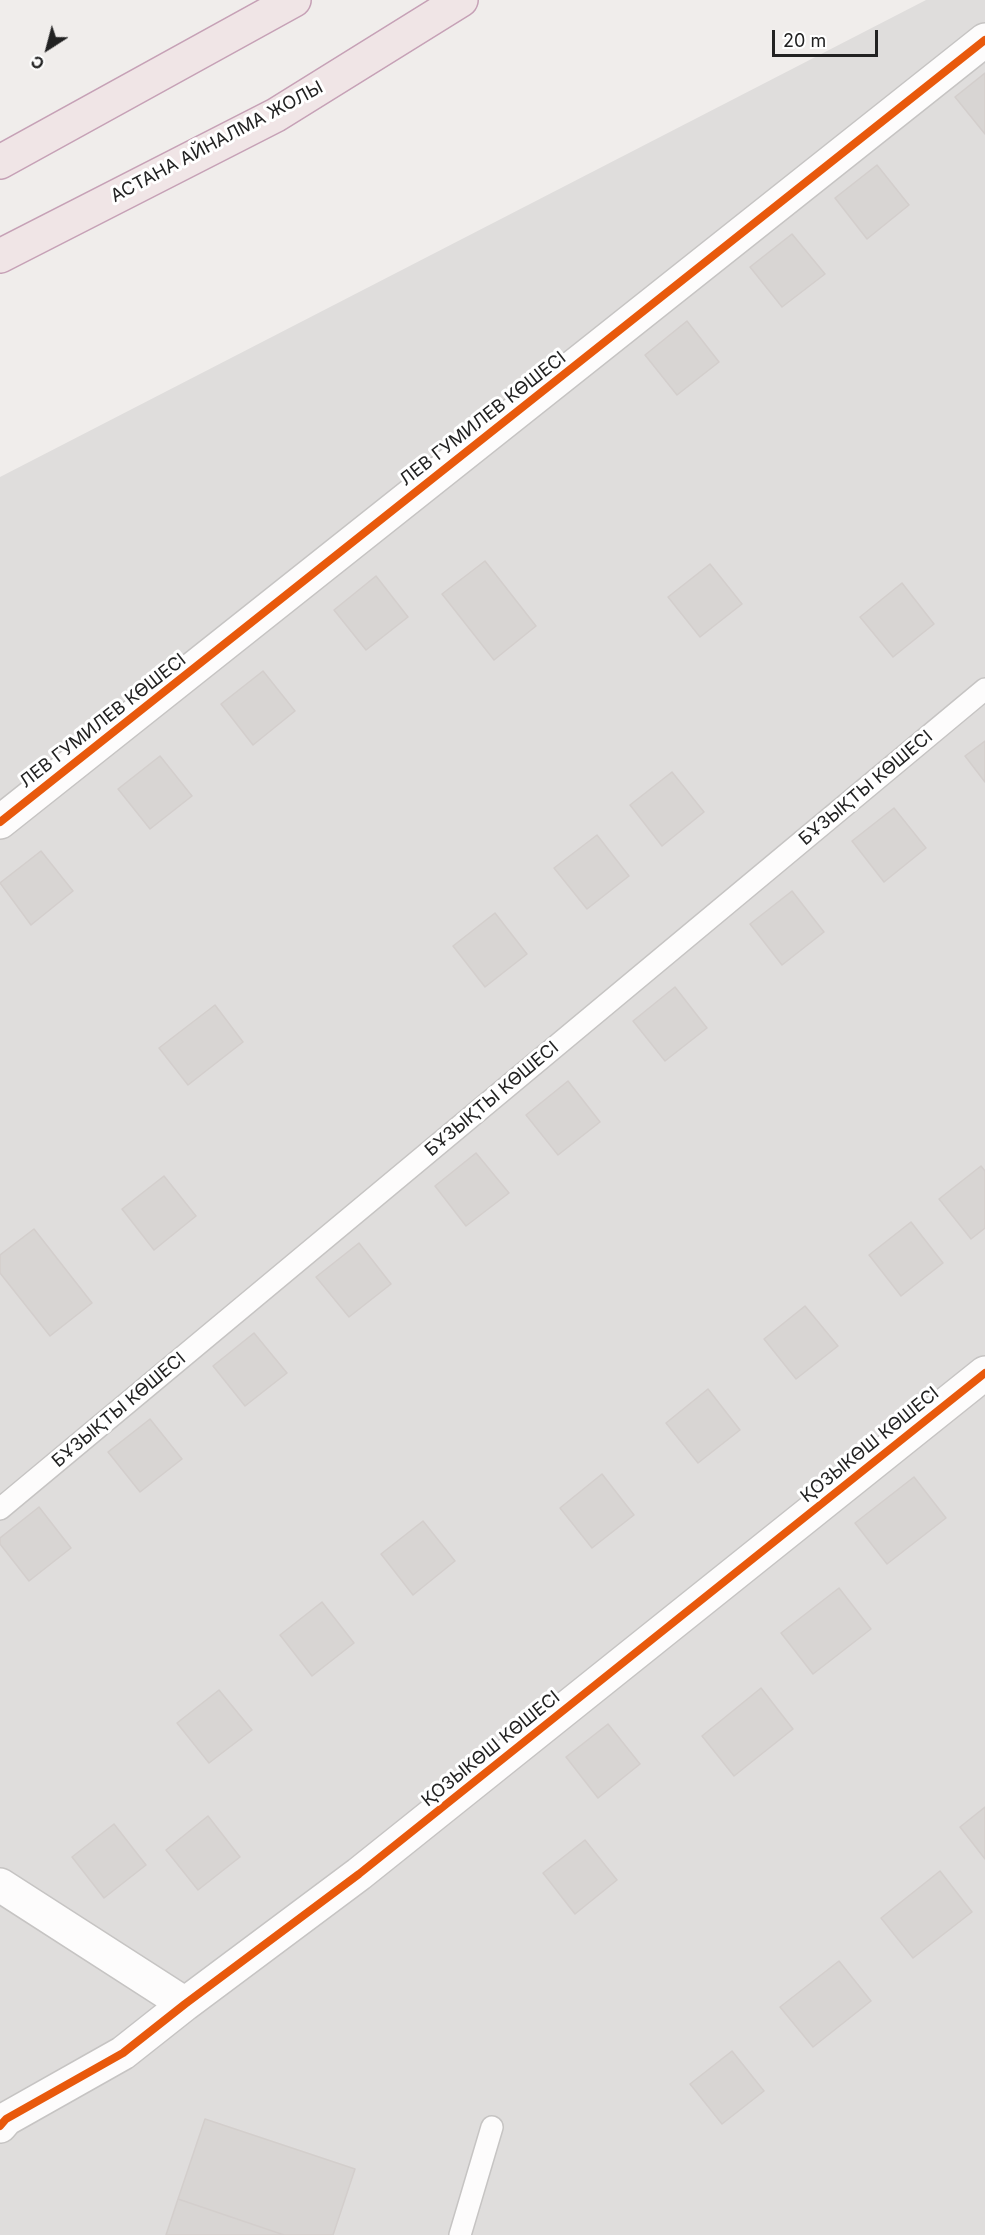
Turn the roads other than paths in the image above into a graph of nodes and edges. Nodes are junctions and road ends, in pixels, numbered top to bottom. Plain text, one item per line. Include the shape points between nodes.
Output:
1 (294, 0) edge
2 (460, 0) edge
3 (985, 40) edge
4 (0, 162) edge
5 (0, 256) edge
6 (985, 689) edge
7 (0, 822) edge
8 (985, 1373) edge
9 (0, 1509) edge
10 (0, 1885) edge
11 (185, 2004) junction
12 (0, 2126) edge
13 (492, 2127) dead end
14 (460, 2235) edge

1 - 4 highway
2 - 5 highway, АСТАНА АЙНАЛМА ЖОЛЫ via 276,115
3 - 7 street, ЛЕВ ГУМИЛЕВ КӨШЕСІ
6 - 9 lane, БҰЗЫҚТЫ КӨШЕСІ
8 - 11 street, ҚОЗЫКӨШ КӨШЕСІ via 359,1874
10 - 11 street
11 - 12 street, ҚОЗЫКӨШ КӨШЕСІ via 123,2054 6,2119
13 - 14 lane

